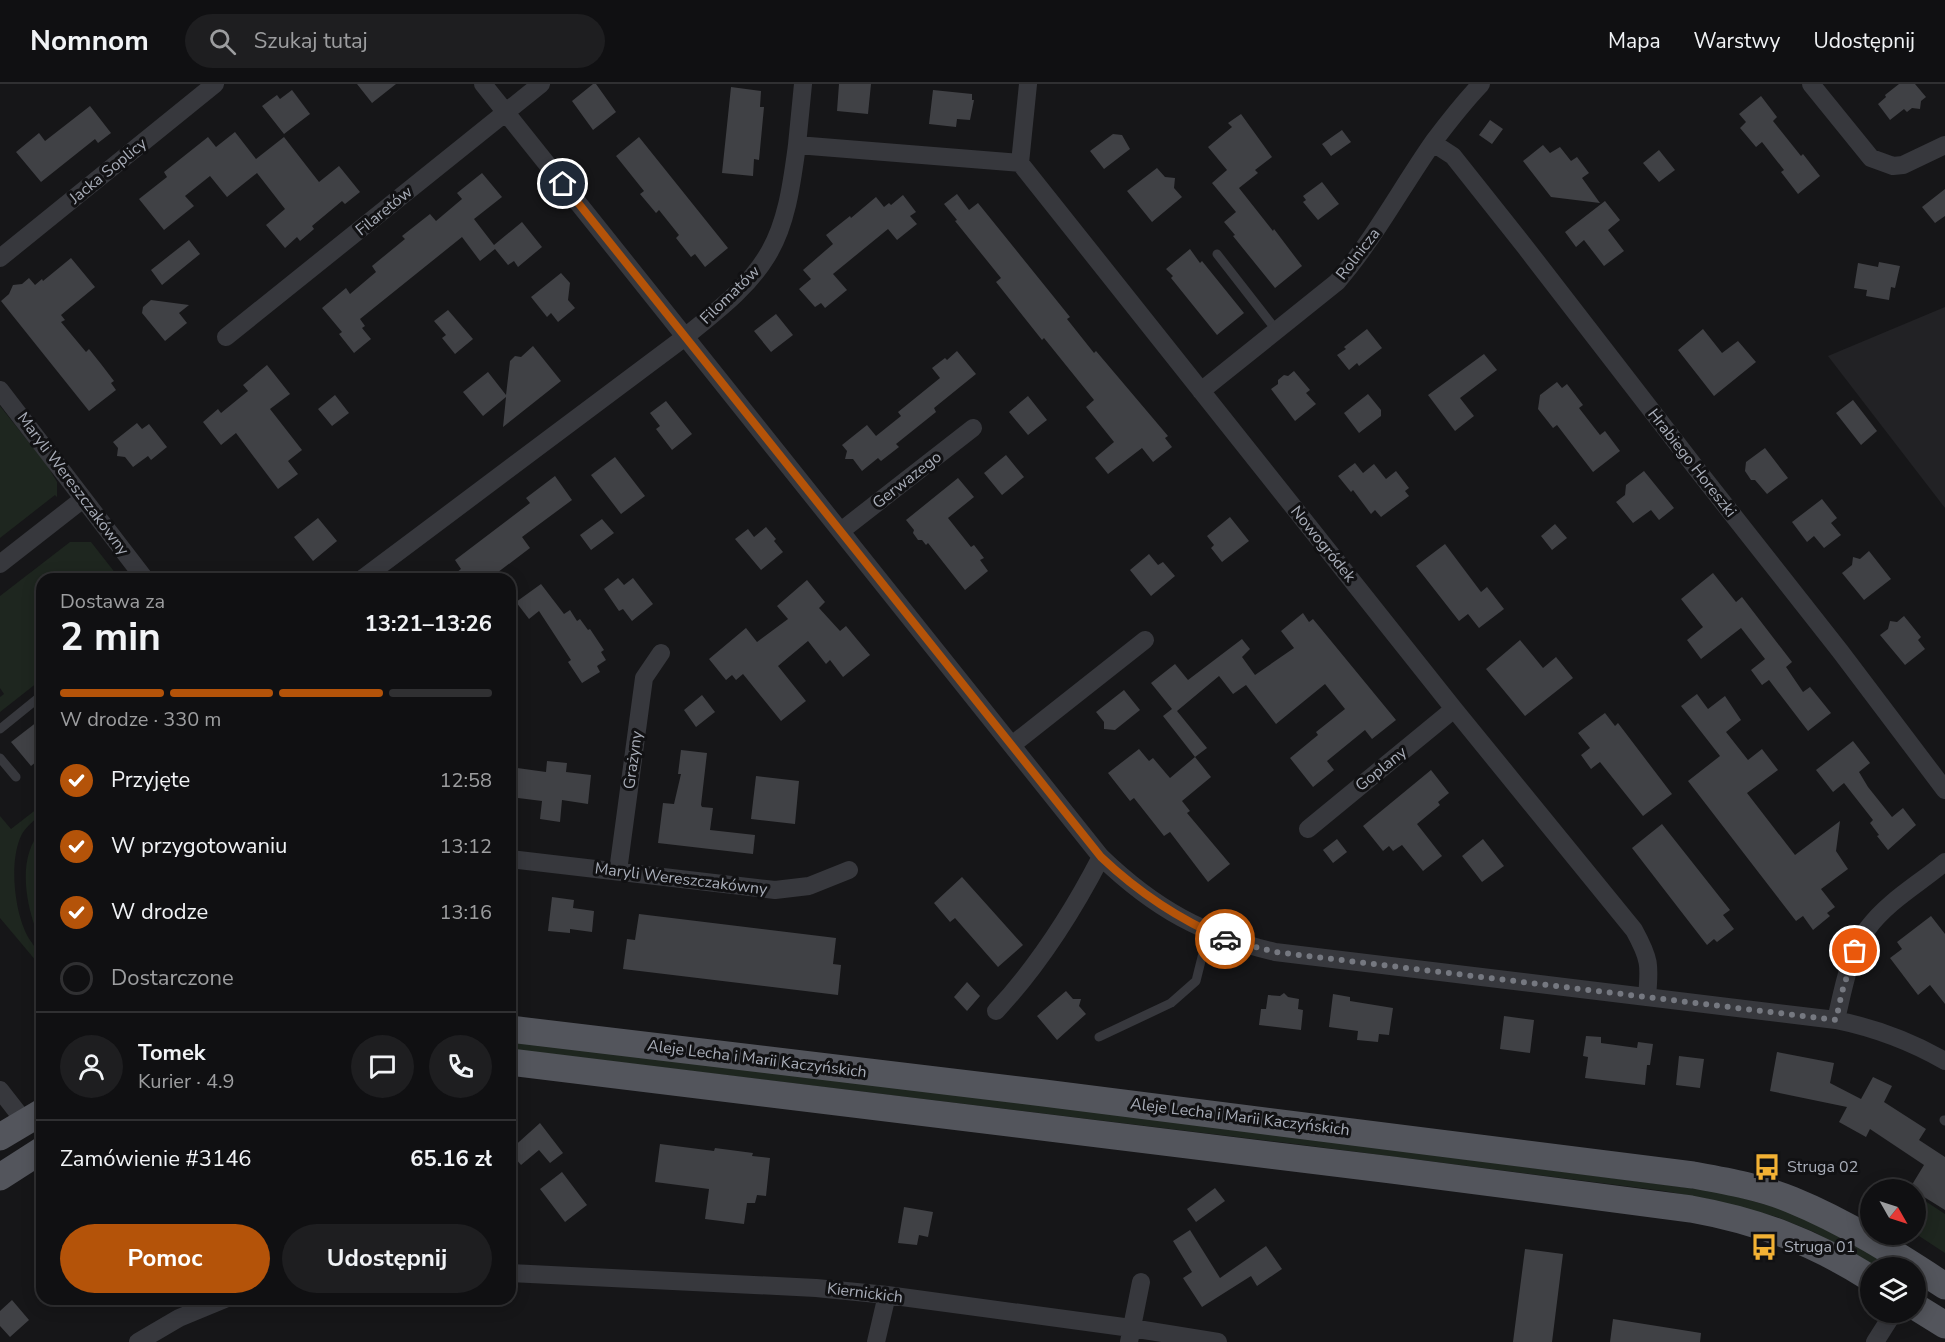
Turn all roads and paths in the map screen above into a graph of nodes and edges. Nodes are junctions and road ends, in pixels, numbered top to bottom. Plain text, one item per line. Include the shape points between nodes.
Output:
1 (215, 84) edge
2 (483, 84) edge
3 (541, 84) edge
4 (804, 84) edge
5 (1028, 84) edge
6 (1481, 84) edge
7 (1811, 84) edge
8 (506, 112) junction
9 (1433, 143) junction
10 (797, 145) junction
11 (1945, 146) edge
12 (1020, 164) junction
13 (1216, 254) dead end
14 (0, 258) edge
15 (1277, 331) junction
16 (225, 337) dead end
17 (685, 337) junction
18 (0, 390) edge
19 (1201, 392) junction
20 (973, 428) dead end
21 (83, 499) junction
22 (841, 531) junction
23 (0, 564) edge
24 (140, 573) edge
25 (370, 573) edge
26 (1145, 640) dead end
27 (662, 653) dead end
28 (36, 699) edge
29 (1454, 709) junction
30 (0, 729) edge
31 (1012, 745) junction
32 (0, 758) edge
33 (16, 777) dead end
34 (1945, 790) edge
35 (1308, 829) dead end
36 (1101, 857) junction
37 (516, 860) edge
38 (1945, 862) edge
39 (849, 870) dead end
40 (618, 872) junction
41 (1211, 933) junction
42 (1647, 997) junction
43 (996, 1011) dead end
44 (1836, 1020) junction
45 (516, 1030) edge
46 (1099, 1037) dead end
47 (1945, 1061) edge
48 (516, 1063) edge
49 (0, 1090) edge
50 (33, 1117) edge
51 (0, 1137) edge
52 (36, 1154) edge
53 (0, 1177) edge
54 (1860, 1272) edge
55 (516, 1273) edge
56 (1142, 1282) dead end
57 (1945, 1286) edge
58 (887, 1295) junction
59 (210, 1305) edge
60 (1926, 1313) edge
61 (1887, 1323) edge
62 (1945, 1325) edge
63 (1130, 1335) edge
64 (138, 1342) edge
65 (876, 1342) edge
66 (1218, 1342) edge
67 (1875, 1342) edge

1 - 14 street, Jacka Soplicy
2 - 8 street
3 - 8 street, Filaretów
4 - 10 street, Filomatów
5 - 12 street
6 - 9 street, Rolnicza
7 - 11 street via 1871,159 1903,165
8 - 16 street, Filaretów
8 - 17 street
9 - 15 street, Rolnicza via 1337,282
9 - 34 street, Hrabiego Horeszki via 1453,156 1519,238
10 - 12 street
10 - 17 street, Filomatów via 784,217 769,254 728,302
12 - 19 street, Nowogródek
13 - 15 lane
15 - 19 street, Rolnicza
17 - 22 street
17 - 25 street, Filomatów
18 - 21 street, Maryli Wereszczakówny
19 - 29 street, Nowogródek
20 - 22 street, Gerwazego
21 - 23 street
21 - 24 street, Maryli Wereszczakówny
22 - 31 street
26 - 31 street
27 - 40 street, Grażyny via 644,678
28 - 30 lane
29 - 35 street, Goplany
29 - 42 street, Nowogródek via 1634,930 1647,953
31 - 36 street
32 - 33 lane
36 - 41 street via 1149,898
36 - 43 street via 1073,910 1018,988
37 - 40 street, Maryli Wereszczakówny
38 - 44 street via 1882,912 1867,929 1855,951
39 - 40 street, Maryli Wereszczakówny via 809,886 775,890
41 - 42 street via 1275,952
41 - 46 lane via 1196,981 1171,1003
42 - 44 street
44 - 47 street via 1897,1036
45 - 57 main road, Aleje Lecha i Marii Kaczyńskich via 1693,1175 1791,1199 1869,1239
48 - 54 main road, Aleje Lecha i Marii Kaczyńskich via 1691,1209 1726,1215 1804,1241
49 - 50 street
50 - 51 main road
52 - 53 main road
55 - 58 street, Kiernickich
56 - 63 street
58 - 63 street, Kiernickich
58 - 65 street
59 - 64 street
60 - 62 main road
61 - 67 street
63 - 66 street, Kiernickich

